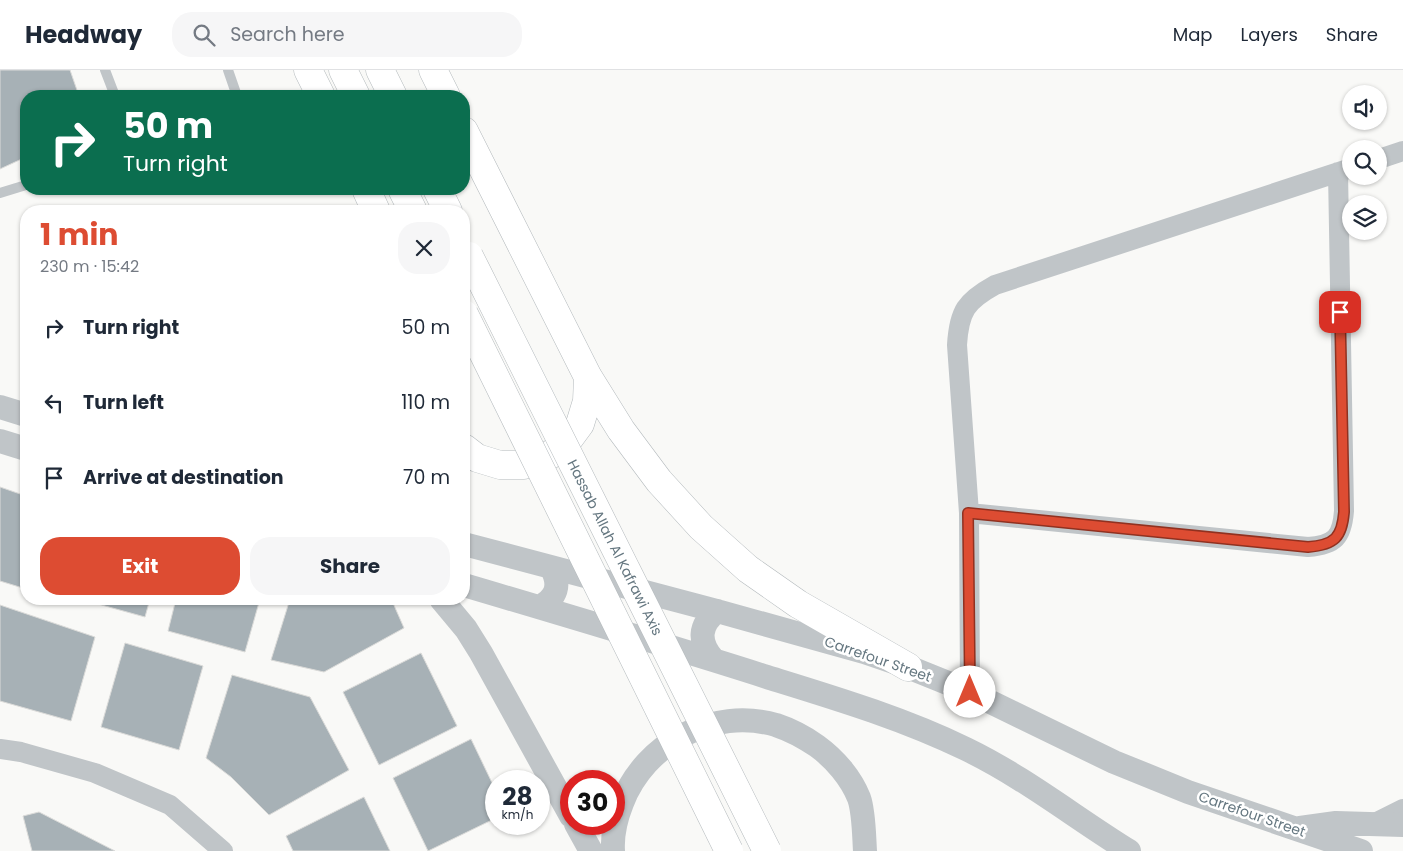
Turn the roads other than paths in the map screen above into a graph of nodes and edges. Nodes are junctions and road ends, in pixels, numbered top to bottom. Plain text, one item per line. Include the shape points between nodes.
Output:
1 (106, 70) edge
2 (228, 70) edge
3 (308, 70) edge
4 (343, 70) edge
5 (380, 70) edge
6 (433, 70) edge
7 (113, 90) edge
8 (235, 90) edge
9 (318, 90) edge
10 (353, 90) edge
11 (390, 90) edge
12 (443, 90) edge
13 (470, 143) edge
14 (1403, 151) edge
15 (1387, 156) edge
16 (1342, 171) edge
17 (1344, 185) edge
18 (20, 187) edge
19 (0, 193) edge
20 (470, 256) edge
21 (470, 326) edge
22 (588, 377) junction
23 (0, 407) edge
24 (20, 413) edge
25 (0, 441) edge
26 (20, 447) edge
27 (470, 453) edge
28 (968, 513) junction
29 (470, 546) edge
30 (551, 567) junction
31 (470, 587) edge
32 (446, 605) edge
33 (539, 607) junction
34 (717, 611) junction
35 (712, 659) junction
36 (908, 667) junction
37 (970, 692) junction
38 (0, 749) edge
39 (560, 796) edge
40 (1403, 809) edge
41 (1373, 824) junction
42 (1403, 826) edge
43 (1295, 829) junction
44 (582, 835) edge
45 (223, 851) edge
46 (591, 851) edge
47 (613, 851) edge
48 (730, 851) edge
49 (767, 851) edge
50 (865, 851) edge
51 (1129, 851) edge
52 (1361, 851) edge

1 - 7 lane
2 - 8 lane
3 - 9 main road
4 - 10 main road
5 - 11 main road
6 - 12 main road
13 - 22 main road
14 - 15 street
16 - 28 street via 996,284 978,294 965,308 958,326 957,345
17 - 28 street via 1344,512 1343,526 1336,539 1323,546 1308,547
18 - 19 lane
20 - 49 main road, Hassab Allah Al Kafrawi Axis, bridge
21 - 48 main road, bridge
22 - 27 main road via 588,401 580,424 566,443 547,457 524,465 500,465
22 - 36 main road via 621,430 659,481 701,527 748,569 798,604
23 - 24 street
25 - 26 street
28 - 37 street
29 - 30 street, Carrefour Street
30 - 33 street via 557,583 556,591 546,604
30 - 34 street, Carrefour Street
31 - 33 street
32 - 39 street via 481,652
33 - 35 street
34 - 35 street via 706,622 702,638
34 - 36 street, Carrefour Street
35 - 51 street via 856,704 967,749 1019,778
36 - 37 street, Carrefour Street
37 - 43 street, Carrefour Street via 1114,762
38 - 45 street via 95,773 170,805
40 - 41 street
41 - 42 street
41 - 43 street via 1336,823
43 - 52 street, Carrefour Street
44 - 46 street
47 - 50 street via 617,816 628,788 644,765 666,745 691,731 719,722 748,721 776,725 803,736 846,774 859,799

